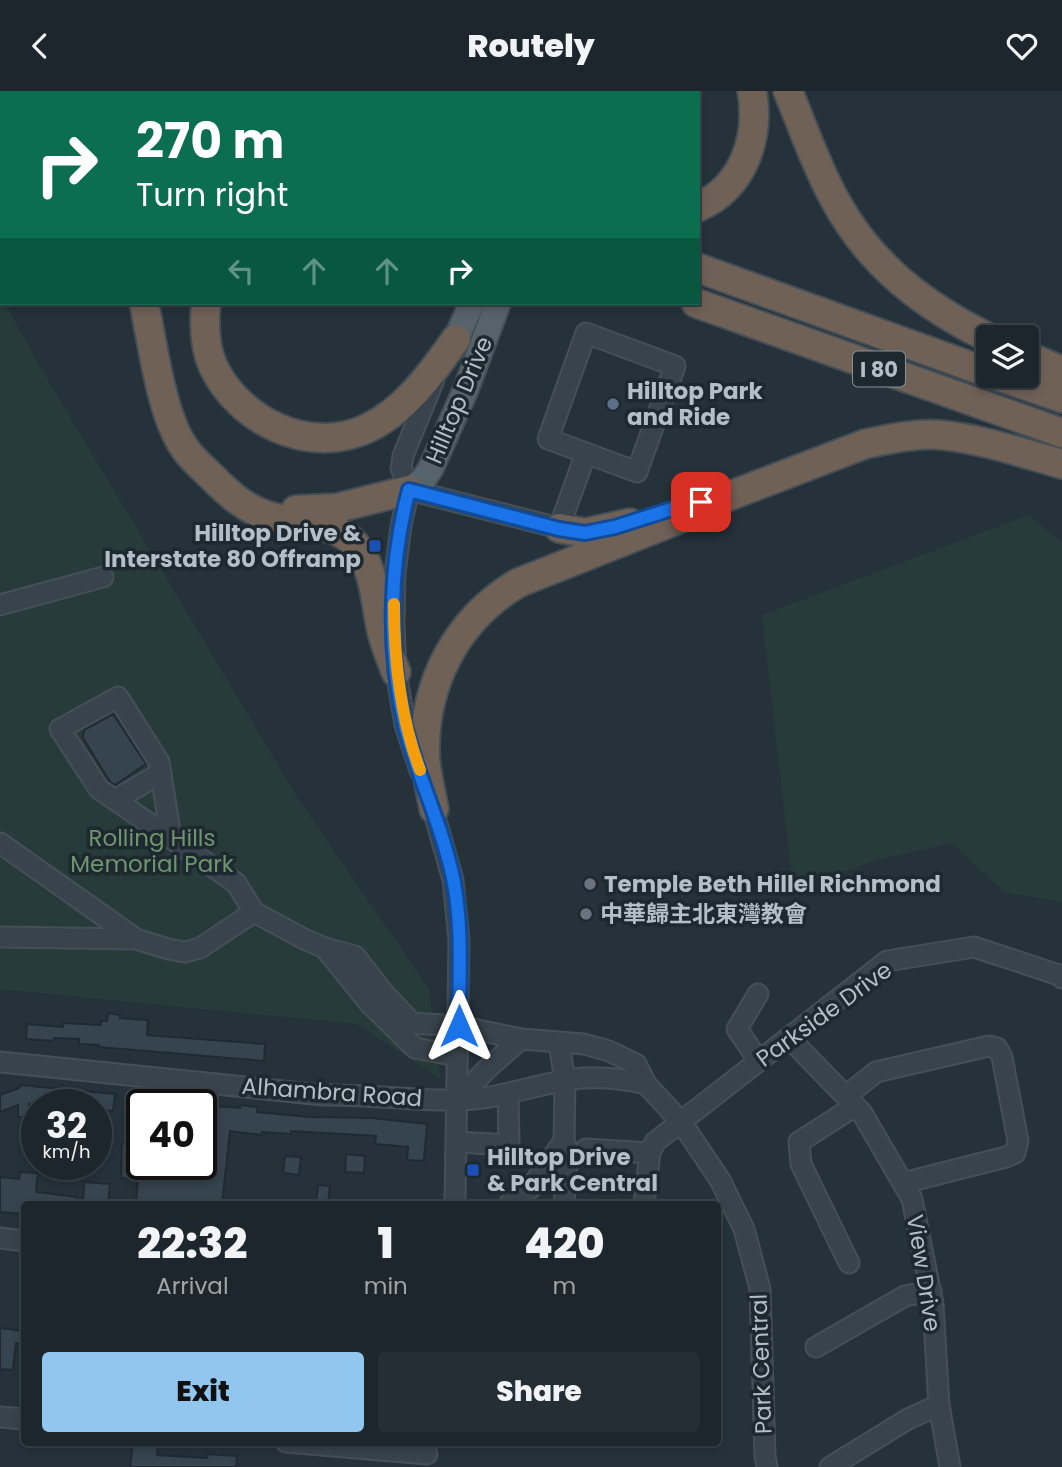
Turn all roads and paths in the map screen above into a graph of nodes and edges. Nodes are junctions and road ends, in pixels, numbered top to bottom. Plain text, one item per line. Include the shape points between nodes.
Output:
1 (752, 91) edge
2 (788, 91) edge
3 (700, 206) edge
4 (700, 269) edge
5 (700, 304) edge
6 (144, 305) edge
7 (206, 305) edge
8 (497, 307) edge
9 (471, 308) edge
10 (976, 331) edge
11 (456, 339) junction
12 (1039, 361) edge
13 (976, 368) edge
14 (1062, 371) edge
15 (1033, 388) edge
16 (1062, 398) edge
17 (1062, 433) edge
18 (586, 453) junction
19 (1062, 464) edge
20 (210, 475) junction
21 (409, 490) junction
22 (724, 498) junction
23 (559, 529) junction
24 (103, 577) dead end
25 (0, 605) edge
26 (396, 672) junction
27 (160, 773) junction
28 (115, 800) junction
29 (434, 809) junction
30 (171, 837) junction
31 (0, 843) edge
32 (254, 912) junction
33 (0, 937) edge
34 (136, 939) junction
35 (325, 948) junction
36 (1062, 978) edge
37 (758, 994) dead end
38 (459, 1026) junction
39 (789, 1038) junction
40 (522, 1039) junction
41 (559, 1043) junction
42 (457, 1056) junction
43 (759, 1061) junction
44 (0, 1062) edge
45 (565, 1081) junction
46 (646, 1084) junction
47 (508, 1094) junction
48 (456, 1101) junction
49 (850, 1101) junction
50 (681, 1122) junction
51 (564, 1141) junction
52 (457, 1142) junction
53 (586, 1149) dead end
54 (650, 1153) junction
55 (903, 1183) junction
56 (461, 1201) edge
57 (513, 1201) edge
58 (564, 1201) edge
59 (644, 1201) edge
60 (0, 1238) edge
61 (21, 1241) edge
62 (849, 1263) dead end
63 (930, 1291) junction
64 (816, 1347) dead end
65 (939, 1405) junction
66 (0, 1417) edge
67 (21, 1419) edge
68 (333, 1446) edge
69 (427, 1454) edge
70 (767, 1467) edge
71 (830, 1467) edge
72 (950, 1467) edge

1 - 3 highway via 754,126 744,164 734,180
2 - 10 highway via 834,199 865,247 916,295
4 - 13 highway, I 80
5 - 17 highway, I 80
6 - 20 highway via 168,413 186,451
7 - 11 highway via 207,344 221,380 247,410 282,431 301,435 344,435 382,421 415,391
8 - 21 main road, Hilltop Drive via 431,468
9 - 11 main road, Hilltop Drive
11 - 21 street, Hilltop Drive via 403,456 401,468
12 - 14 highway
15 - 16 highway
18 - 18 street via 636,471 675,366 586,333 548,439
18 - 23 street
19 - 22 highway via 972,441 927,435 865,444
20 - 21 highway via 251,501 301,510 355,505
20 - 26 highway via 247,507 282,520 330,528 353,543 369,571
21 - 23 street
21 - 26 street, Hilltop Drive via 395,573
22 - 23 highway via 598,531
22 - 29 highway via 517,583 471,621 446,657 431,697 425,758
24 - 25 street
26 - 29 street, Hilltop Drive via 405,725
27 - 28 street
27 - 28 street via 159,762 118,697 60,729 99,789
27 - 30 street
28 - 30 street
29 - 38 street, Hilltop Drive via 453,880 459,940
30 - 32 street via 236,883
31 - 34 street
32 - 34 street via 200,948 168,949
32 - 35 street, Park Central
33 - 34 street
35 - 38 street, Park Central via 355,956 412,1023
35 - 42 street via 370,1004 415,1048
36 - 39 street, Parkside Drive via 975,947 887,961
37 - 43 street via 737,1029
38 - 40 street, Park Central
38 - 42 street, Hilltop Drive
39 - 43 street, Parkside Drive
39 - 49 street, View Drive
40 - 41 street, Park Central
40 - 48 street
41 - 45 street
41 - 46 street, Park Central via 584,1044 636,1063
42 - 48 street, Hilltop Drive
43 - 50 street, Parkside Drive
44 - 48 street, Alhambra Road via 323,1095
45 - 46 street via 623,1079
45 - 47 street
45 - 51 street
46 - 50 street, Park Central
47 - 48 street
47 - 52 street via 509,1145
48 - 52 street, Hilltop Drive
49 - 55 street, View Drive via 863,1113
49 - 55 street via 876,1072 989,1046 997,1048 1015,1129 1015,1153
49 - 62 street via 799,1142 797,1149
50 - 54 street, Parkside Drive via 655,1142
50 - 70 street, Park Central via 720,1180 744,1229 760,1289
51 - 57 street via 530,1189
51 - 58 street via 568,1151
52 - 56 street, Hilltop Drive
53 - 54 street
54 - 59 street
55 - 63 street, View Drive via 912,1199
60 - 61 street
63 - 64 street via 905,1296
63 - 65 street, View Drive
65 - 71 street
65 - 72 street, View Drive
66 - 67 street
68 - 69 street

